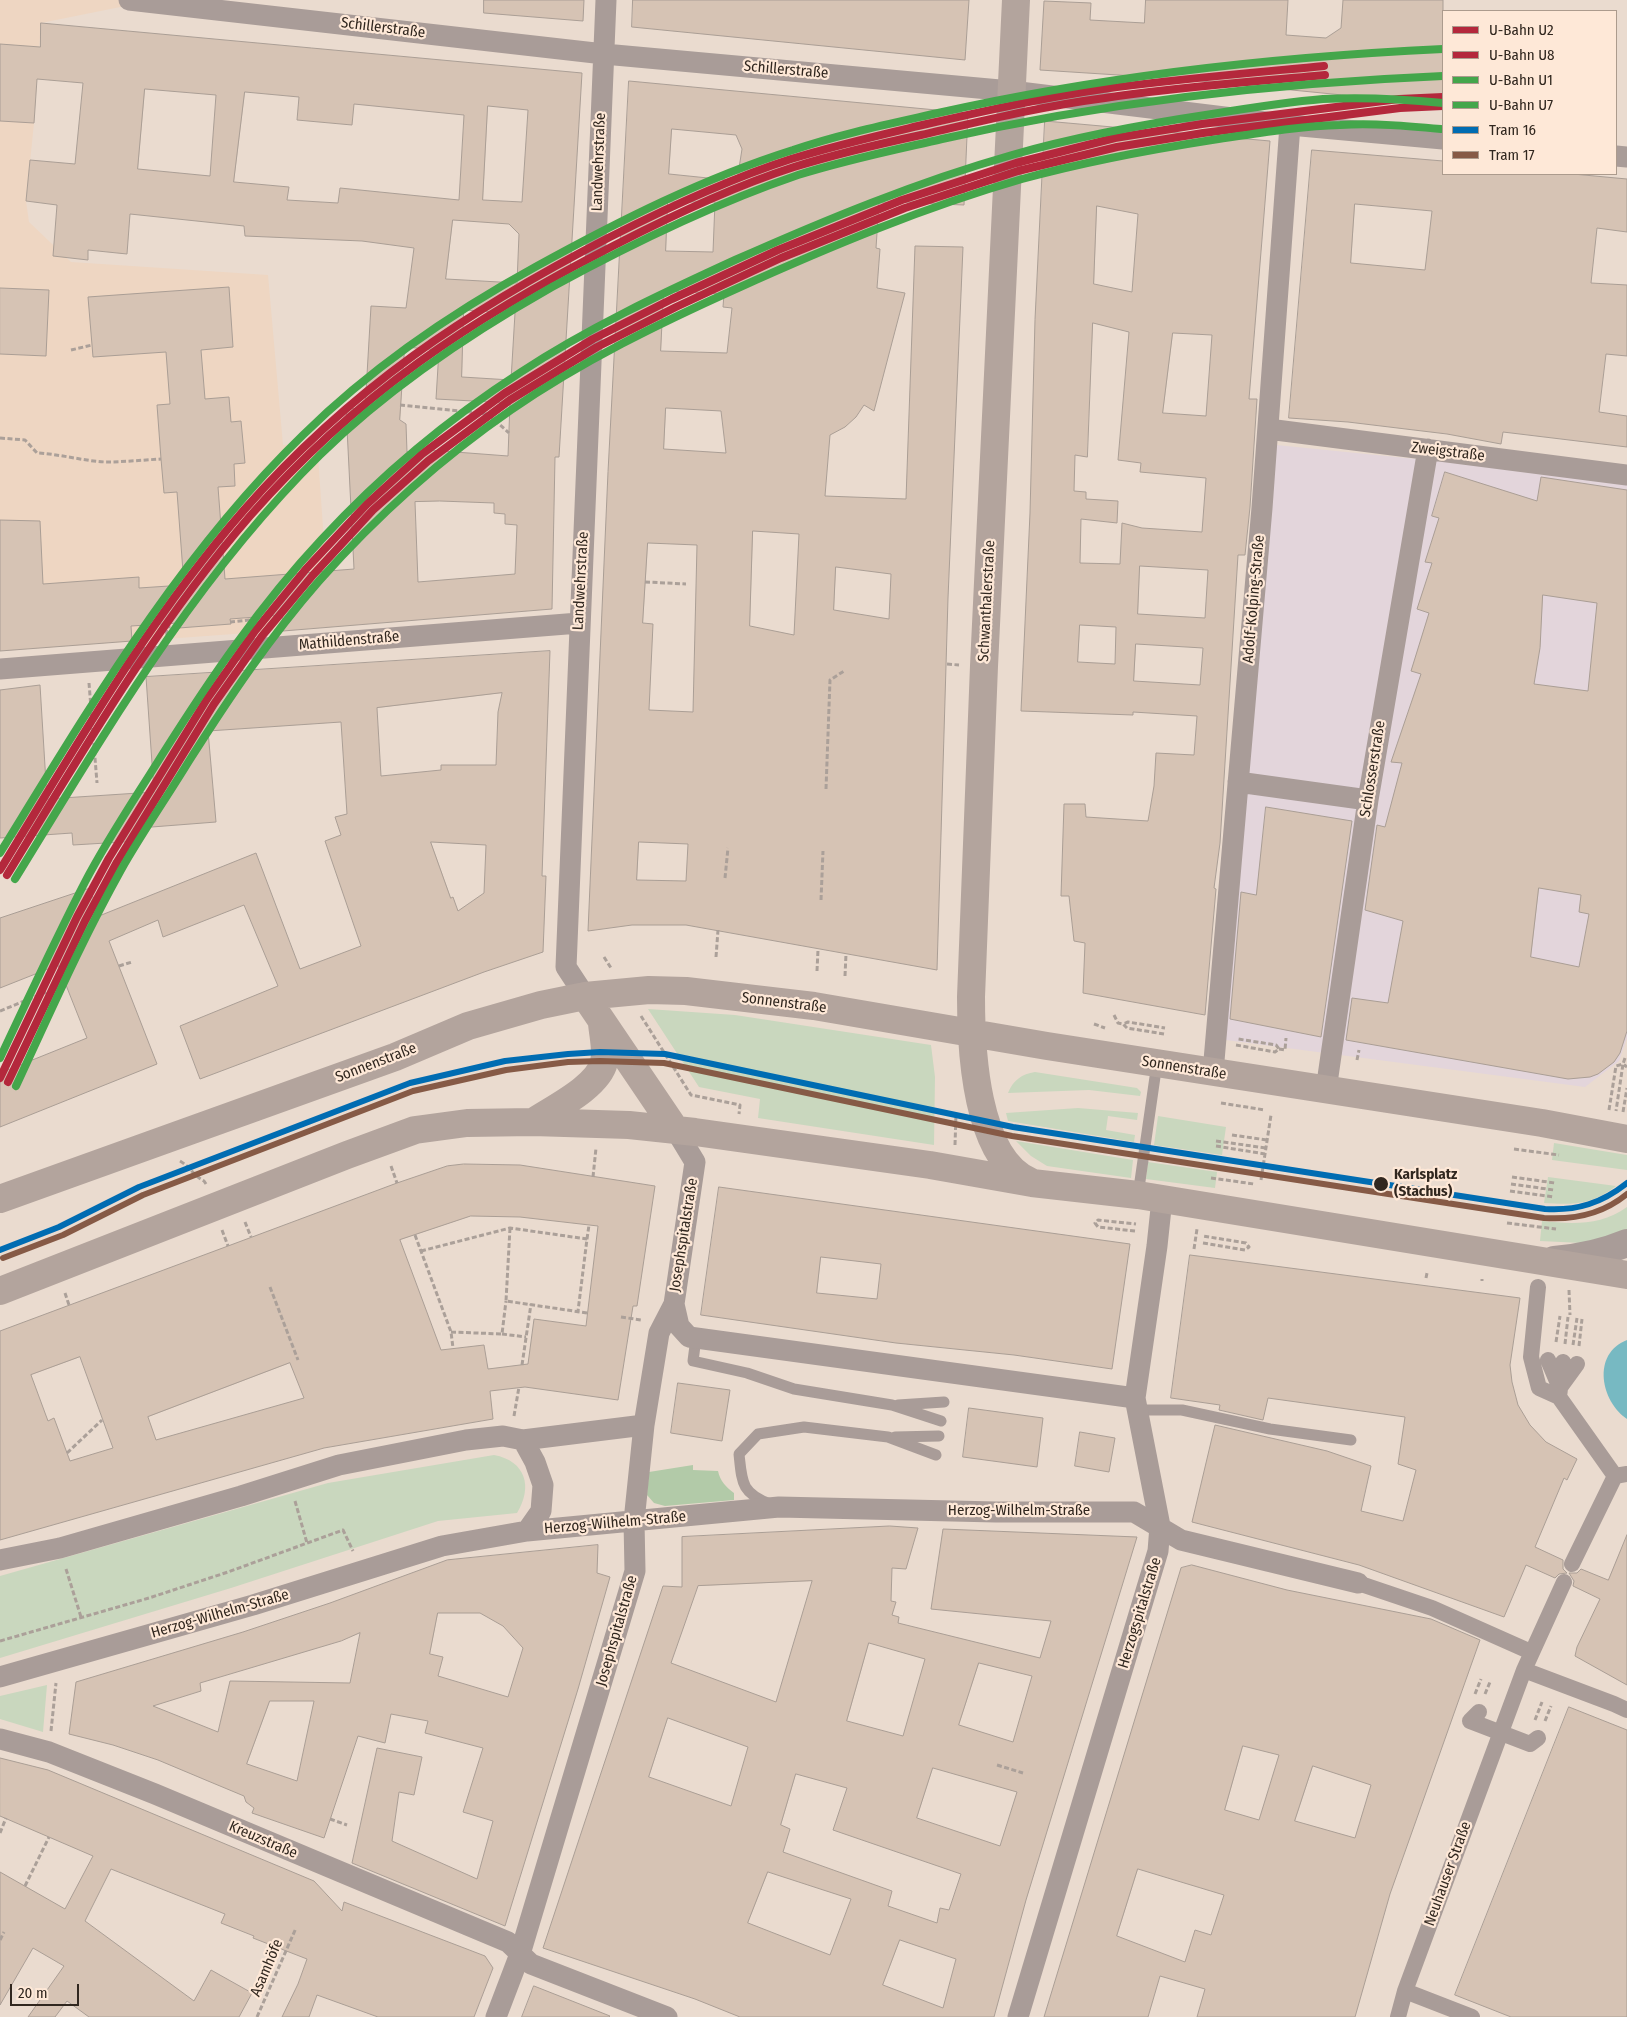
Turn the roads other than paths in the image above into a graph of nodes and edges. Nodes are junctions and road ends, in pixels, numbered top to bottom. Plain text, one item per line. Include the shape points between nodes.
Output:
1 (129, 0) edge
2 (606, 0) edge
3 (1016, 0) edge
4 (604, 54) junction
5 (1011, 91) junction
6 (1290, 125) junction
7 (1442, 140) edge
8 (1268, 429) junction
9 (1428, 449) junction
10 (1627, 475) edge
11 (579, 623) junction
12 (0, 669) edge
13 (1238, 782) junction
14 (1368, 800) junction
15 (585, 996) junction
16 (601, 1019) junction
17 (971, 1034) junction
18 (1156, 1064) junction
19 (1213, 1072) junction
20 (1326, 1090) junction
21 (533, 1122) junction
22 (675, 1129) junction
23 (1627, 1139) edge
24 (1032, 1182) junction
25 (1150, 1197) junction
26 (0, 1199) edge
27 (1627, 1243) edge
28 (1542, 1260) junction
29 (1627, 1275) edge
30 (1538, 1287) dead end
31 (0, 1291) edge
32 (674, 1304) junction
33 (696, 1338) junction
34 (1560, 1392) junction
35 (944, 1402) dead end
36 (1136, 1404) junction
37 (892, 1405) junction
38 (941, 1421) dead end
39 (644, 1425) junction
40 (939, 1436) dead end
41 (888, 1437) junction
42 (517, 1439) junction
43 (1351, 1440) dead end
44 (936, 1454) dead end
45 (1621, 1475) edge
46 (779, 1507) junction
47 (634, 1520) junction
48 (1160, 1526) junction
49 (526, 1531) junction
50 (0, 1560) edge
51 (1572, 1564) dead end
52 (1564, 1582) dead end
53 (1358, 1583) joint
54 (1531, 1652) junction
55 (1524, 1670) junction
56 (0, 1677) edge
57 (1627, 1710) edge
58 (1473, 1714) dead end
59 (1500, 1733) junction
60 (0, 1739) edge
61 (1532, 1739) dead end
62 (520, 1954) junction
63 (1404, 1991) junction
64 (496, 2017) edge
65 (667, 2017) edge
66 (1018, 2017) edge
67 (1398, 2017) edge
68 (1472, 2017) edge

1 - 4 street, Schillerstraße
2 - 4 street, Landwehrstraße
3 - 5 main road, Schwanthalerstraße
4 - 5 street, Schillerstraße
4 - 11 street, Landwehrstraße
5 - 6 street, Schillerstraße
5 - 17 main road, Schwanthalerstraße via 980,756
6 - 7 street, Schillerstraße
6 - 8 street, Adolf-Kolping-Straße
8 - 9 street, Zweigstraße
8 - 13 street, Adolf-Kolping-Straße
9 - 10 street, Zweigstraße
9 - 14 street, Schlosserstraße
11 - 12 street, Mathildenstraße
11 - 15 street, Landwehrstraße via 566,967
13 - 14 street
13 - 19 street, Adolf-Kolping-Straße
14 - 20 street, Schlosserstraße
15 - 16 main road, Landwehrstraße
15 - 17 main road, Sonnenstraße via 686,991 794,1004
15 - 26 main road, Sonnenstraße via 468,1026 395,1057
16 - 21 main road via 605,1055 600,1072 584,1089
16 - 22 main road, Landwehrstraße
17 - 18 main road, Sonnenstraße
17 - 24 main road, Schwanthalerstraße via 990,1133 1002,1158 1021,1177
18 - 19 main road, Sonnenstraße
18 - 25 lane
19 - 20 main road, Sonnenstraße
20 - 23 main road, Sonnenstraße
21 - 22 main road
21 - 31 main road via 467,1123 415,1130
22 - 24 main road
22 - 32 street, Josephspitalstraße via 695,1162
24 - 25 main road
25 - 28 main road
25 - 36 street, Herzogspitalstraße via 1157,1246
27 - 28 street via 1592,1255
28 - 29 main road
30 - 34 street via 1531,1357 1540,1388
32 - 33 street via 681,1330
32 - 39 street, Josephspitalstraße via 659,1333
33 - 36 street
33 - 37 lane via 693,1361 747,1373 811,1393
34 - 34 street via 1563,1362
34 - 45 street
35 - 37 lane
36 - 43 lane via 1182,1410 1270,1429
36 - 48 street, Herzogspitalstraße
37 - 38 lane
39 - 42 street
39 - 47 street, Josephspitalstraße
40 - 41 lane
41 - 44 lane
41 - 46 lane via 804,1427 758,1434 739,1454 742,1483 756,1499
42 - 49 street, Herzog-Wilhelm-Straße via 535,1462 543,1485 541,1511
42 - 50 street via 503,1436 466,1440 339,1464 60,1548
45 - 51 street
46 - 47 street, Herzog-Wilhelm-Straße
46 - 48 street, Herzog-Wilhelm-Straße via 1134,1512
47 - 49 street, Herzog-Wilhelm-Straße
47 - 62 street, Josephspitalstraße via 635,1571
48 - 53 street, Herzog-Wilhelm-Straße via 1181,1540
48 - 66 street, Herzogspitalstraße via 1158,1551
49 - 56 street, Herzog-Wilhelm-Straße via 442,1546 254,1605
52 - 54 street, Neuhauser Straße
53 - 54 street, Herzog-Wilhelm-Straße via 1432,1608
54 - 55 street, Neuhauser Straße
55 - 57 street
55 - 59 street, Neuhauser Straße
58 - 59 street
59 - 61 street
59 - 63 street, Neuhauser Straße
60 - 62 street, Kreuzstraße via 49,1752 155,1794 508,1942
62 - 64 street, Josephspitalstraße
62 - 65 street, Kreuzstraße via 531,1964
63 - 67 street, Neuhauser Straße
63 - 68 street

